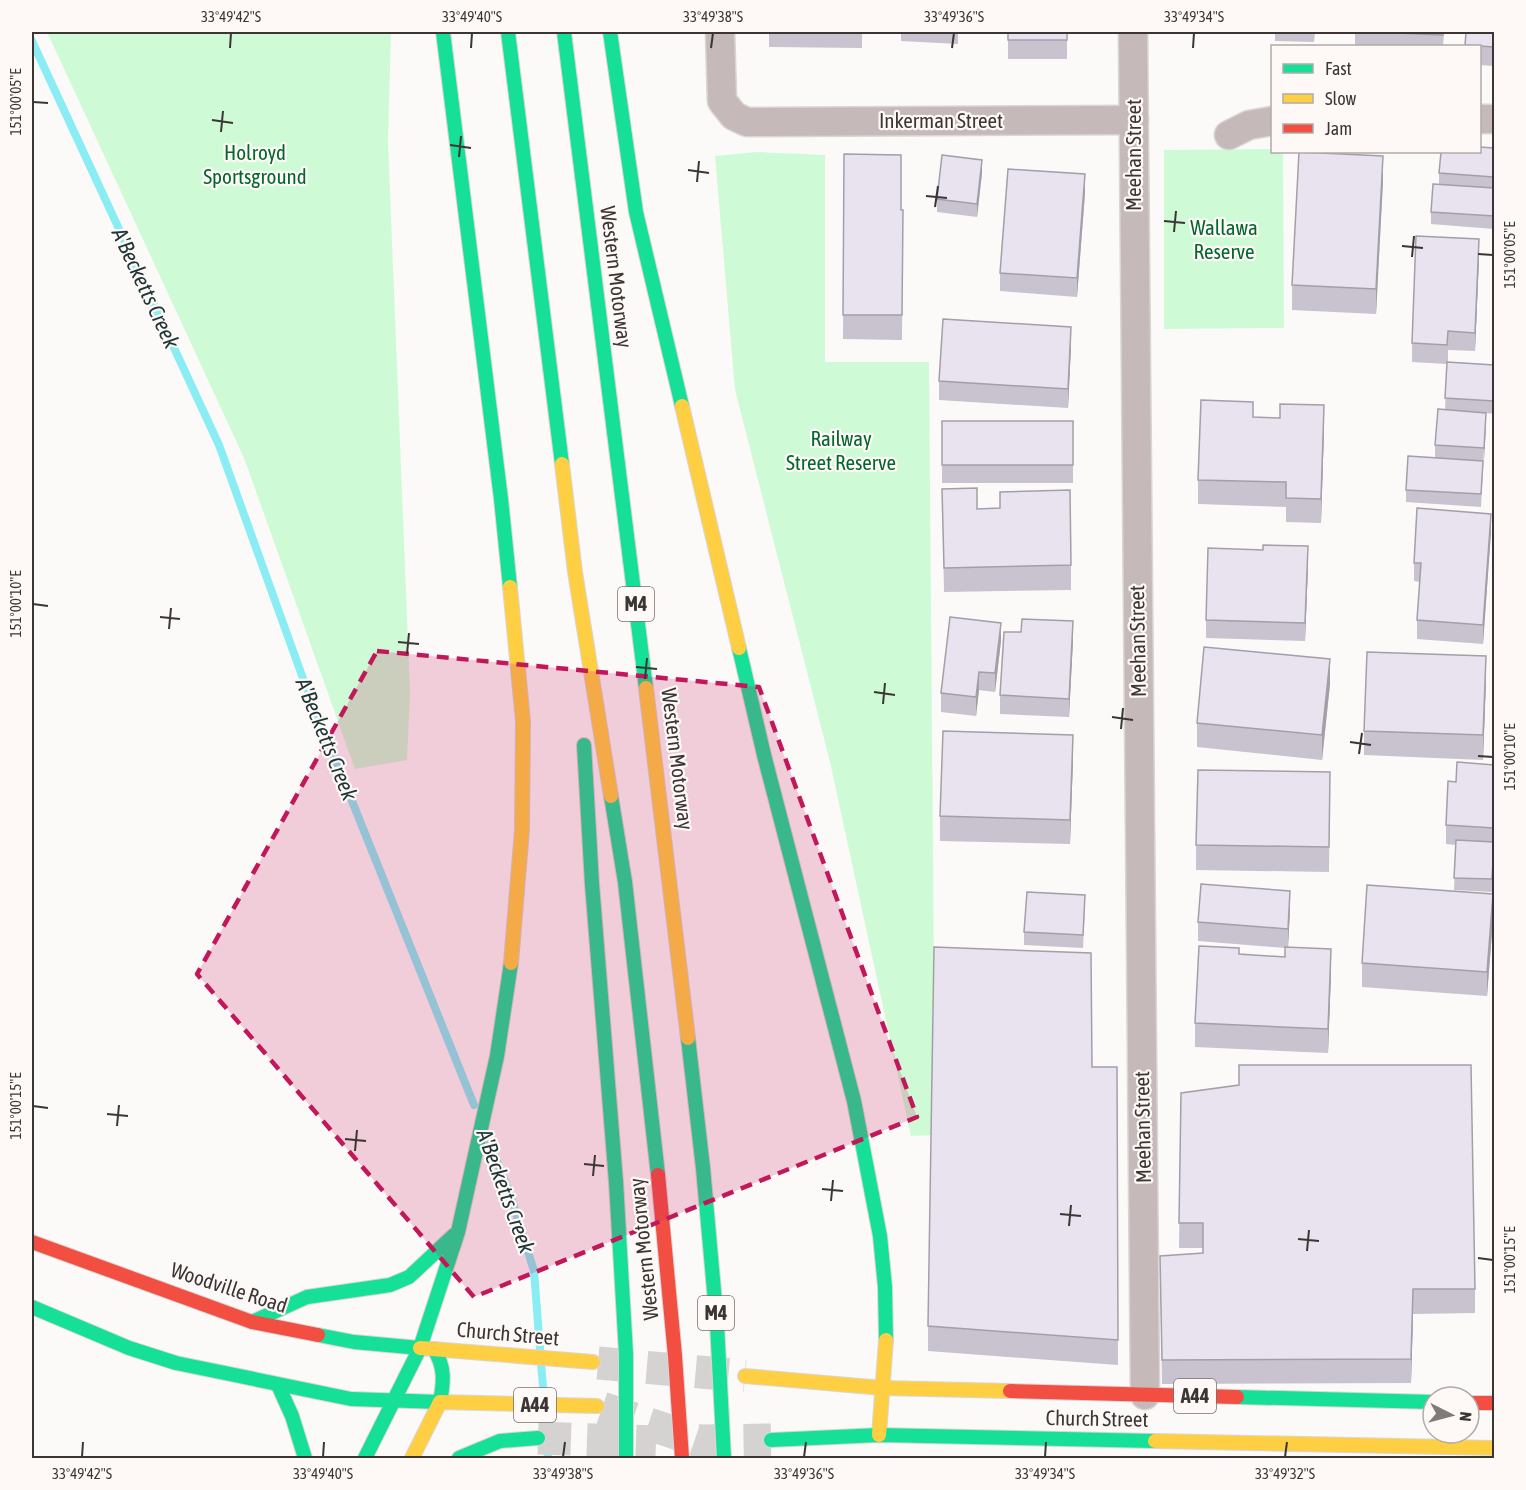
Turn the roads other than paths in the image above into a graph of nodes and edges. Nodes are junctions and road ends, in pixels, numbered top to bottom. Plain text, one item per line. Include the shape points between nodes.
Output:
1 (443, 32) edge
2 (508, 32) edge
3 (564, 32) edge
4 (610, 32) edge
5 (720, 32) edge
6 (1133, 32) edge
7 (1134, 120) junction
8 (1271, 121) edge
9 (1229, 135) dead end
10 (575, 572) junction
11 (582, 699) dead end
12 (584, 734) dead end
13 (458, 1232) junction
14 (32, 1242) edge
15 (32, 1307) edge
16 (252, 1322) junction
17 (427, 1348) junction
18 (593, 1362) tunnel mouth
19 (745, 1376) tunnel mouth
20 (278, 1385) junction
21 (883, 1388) junction
22 (1145, 1395) junction
23 (393, 1401) junction
24 (440, 1402) junction
25 (1421, 1402) edge
26 (597, 1406) tunnel mouth
27 (879, 1435) junction
28 (538, 1438) tunnel mouth
29 (1494, 1448) edge
30 (771, 1449) tunnel mouth
31 (465, 1456) edge
32 (305, 1458) edge
33 (365, 1458) edge
34 (412, 1458) edge
35 (626, 1458) edge
36 (682, 1458) edge
37 (724, 1458) edge

1 - 13 main road via 501,499 523,721 522,830 514,946 497,1056
2 - 10 main road, Western Motorway / M4
3 - 37 main road, Western Motorway / M4, bridge via 669,865 703,1168
4 - 21 main road via 636,212 761,743 854,1101 880,1236 885,1287
5 - 7 street, Inkerman Street via 722,101 734,116 747,122
6 - 7 street, Meehan Street
7 - 22 street, Meehan Street
8 - 9 street via 1249,125
10 - 11 main road, Western Motorway / M4
10 - 36 main road, Western Motorway / M4, bridge via 625,882 658,1175
12 - 35 main road, Western Motorway, bridge via 624,1302
13 - 16 main road via 409,1277 390,1285 307,1297
13 - 17 main road
14 - 16 main road, Woodville Road
15 - 20 main road via 176,1363
16 - 17 main road, Woodville Road via 354,1342
17 - 18 main road, Church Street / A44
17 - 23 main road
17 - 24 main road via 442,1362 445,1380
19 - 21 main road, Church Street / A44
20 - 23 main road via 351,1399
20 - 32 main road
21 - 22 main road, Church Street / A44
21 - 27 main road
22 - 25 main road, Church Street / A44
23 - 24 main road, A44
23 - 33 main road
24 - 26 main road, A44
24 - 34 main road
27 - 29 main road, Church Street / A44
27 - 30 main road, Church Street / A44
28 - 31 main road, A44 via 500,1441

